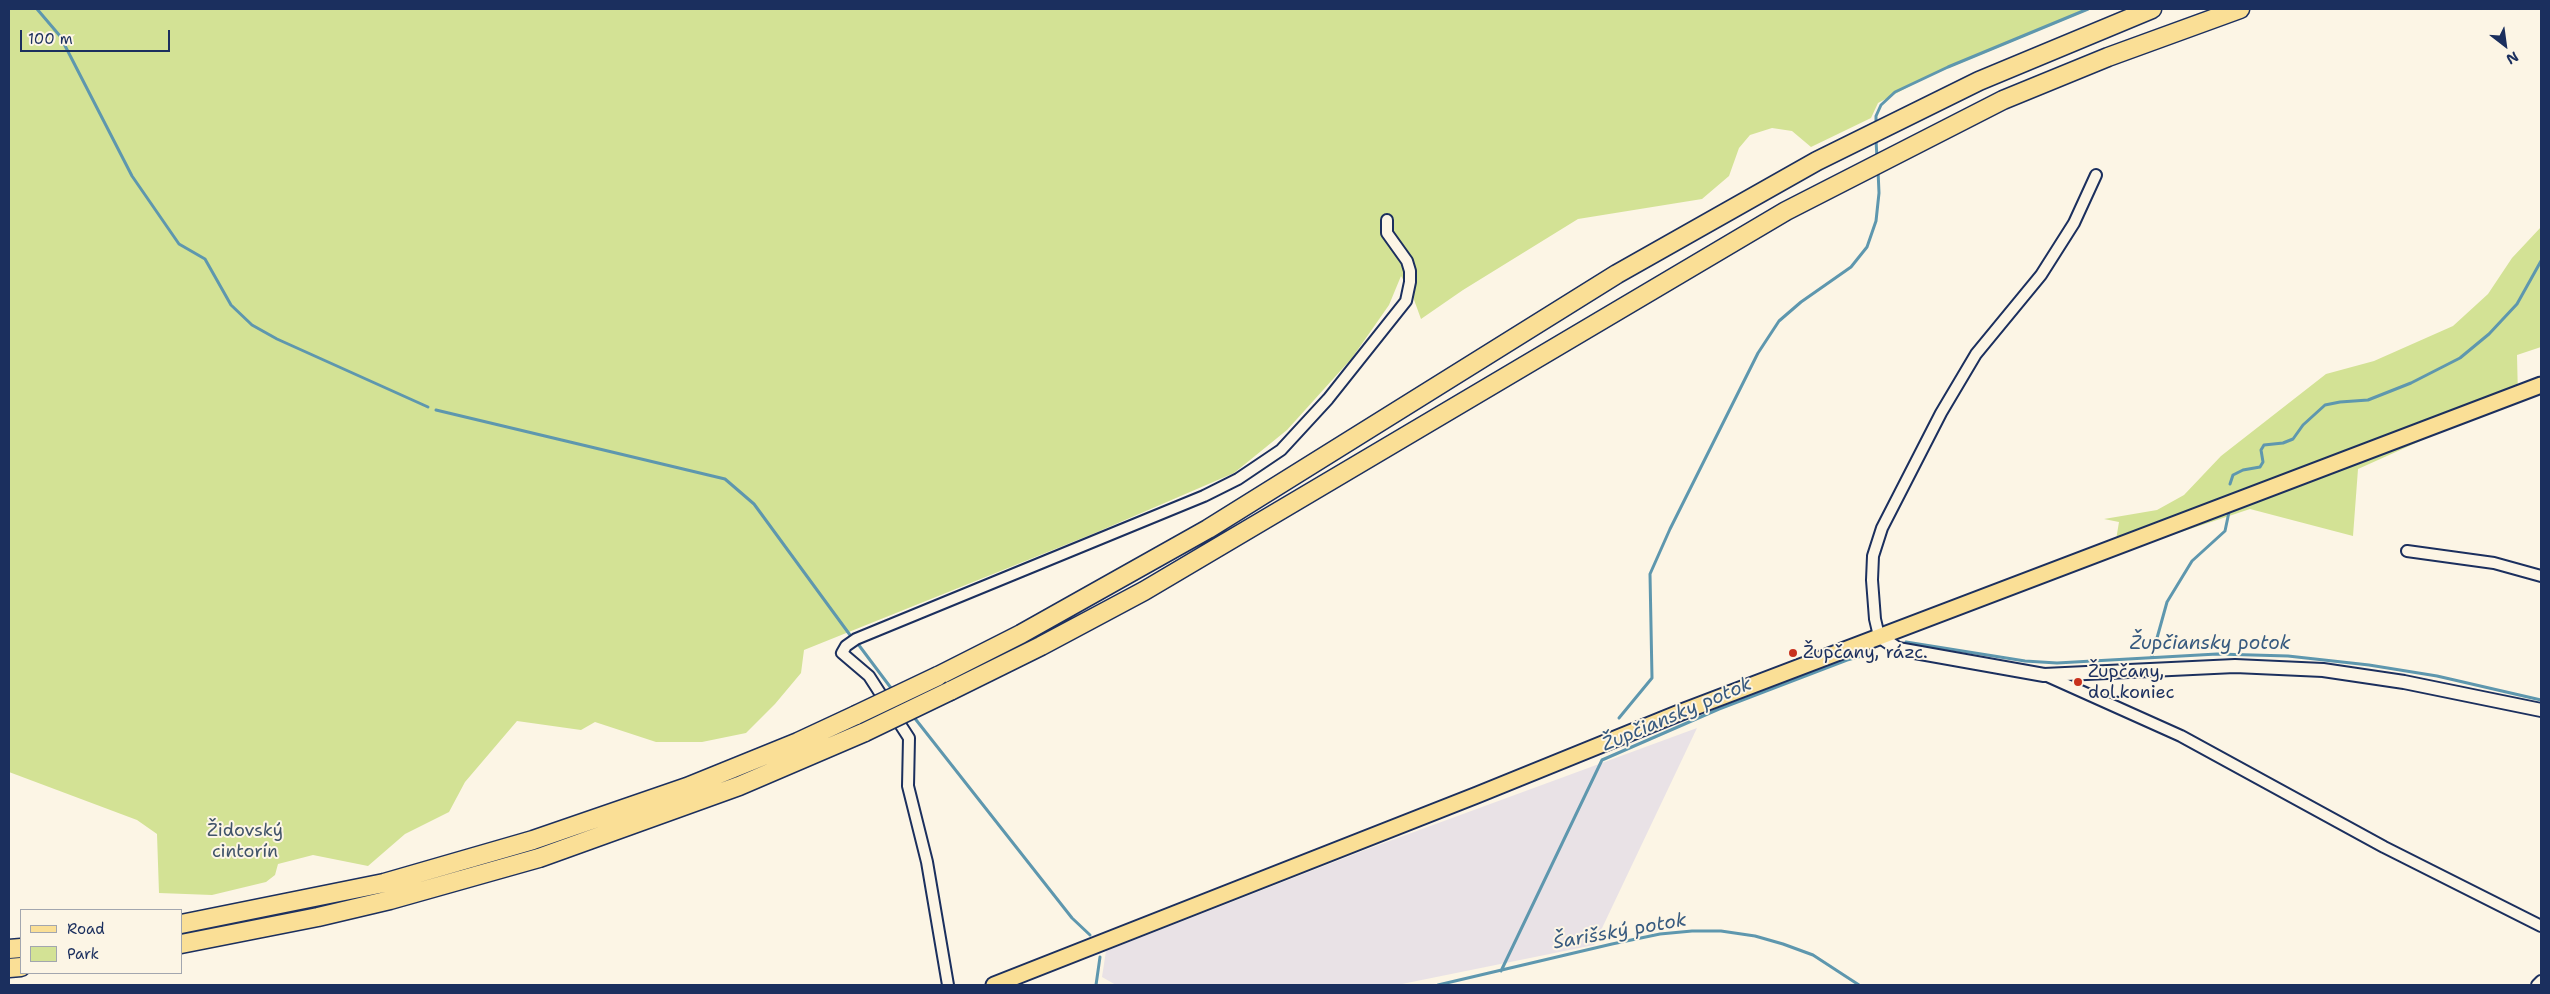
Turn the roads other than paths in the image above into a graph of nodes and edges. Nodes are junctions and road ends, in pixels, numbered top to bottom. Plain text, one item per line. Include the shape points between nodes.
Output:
1 (2152, 9) edge
2 (2240, 9) edge
3 (2096, 175) dead end
4 (1387, 220) dead end
5 (2541, 385) edge
6 (2407, 551) dead end
7 (2541, 576) edge
8 (1879, 636) junction
9 (2044, 675) junction
10 (2541, 710) edge
11 (182, 924) edge
12 (2541, 926) edge
13 (182, 944) edge
14 (2541, 981) edge
15 (948, 985) edge
16 (994, 985) edge
17 (2537, 985) edge

1 - 11 highway, bridge via 1970,85 1771,186 1609,279 1208,528 1028,630 798,742 687,786 533,840 384,882
2 - 13 highway, bridge via 2108,57 2003,100 1786,211 1144,591 865,732 739,786 539,858 390,900
3 - 8 street via 2074,223 2041,275 1976,354 1882,528 1873,556 1872,580
4 - 15 street via 1387,233 1410,270 1406,301 1328,399 1280,450 1238,479 1204,496 856,639 846,646 842,653 869,676 909,738 908,786 927,862
5 - 8 main road
6 - 7 street via 2494,563
8 - 9 street via 1898,649
8 - 16 main road via 1679,712
9 - 10 street via 2235,666 2323,670 2404,682
9 - 12 street via 2181,736 2376,843
14 - 17 street

